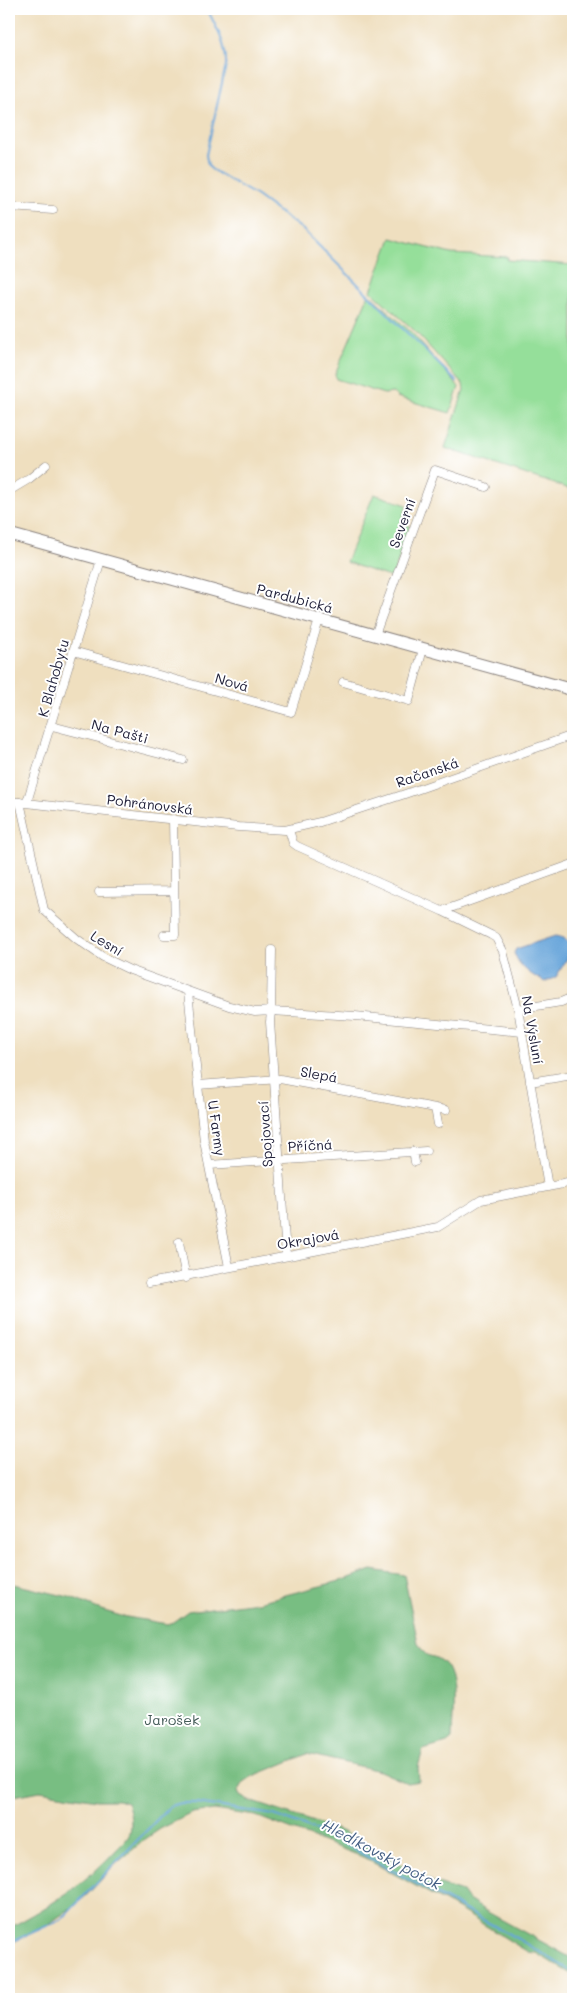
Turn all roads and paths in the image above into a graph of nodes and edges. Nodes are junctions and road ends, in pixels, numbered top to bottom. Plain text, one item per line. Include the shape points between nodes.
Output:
1 (9, 207) edge
2 (53, 210) dead end
3 (9, 217) edge
4 (46, 465) dead end
5 (486, 487) dead end
6 (9, 491) edge
7 (9, 534) edge
8 (101, 560) junction
9 (319, 620) junction
10 (375, 635) junction
11 (423, 649) junction
12 (73, 651) junction
13 (343, 682) dead end
14 (573, 690) edge
15 (52, 726) junction
16 (573, 735) edge
17 (183, 760) dead end
18 (9, 801) edge
19 (24, 802) junction
20 (173, 819) junction
21 (289, 830) junction
22 (573, 864) edge
23 (174, 890) junction
24 (99, 892) dead end
25 (442, 912) junction
26 (164, 935) dead end
27 (272, 950) dead end
28 (188, 992) junction
29 (573, 997) edge
30 (518, 1009) junction
31 (271, 1011) junction
32 (522, 1032) junction
33 (573, 1075) edge
34 (274, 1080) junction
35 (530, 1082) junction
36 (198, 1085) junction
37 (435, 1108) junction
38 (446, 1110) dead end
39 (438, 1124) dead end
40 (426, 1151) dead end
41 (413, 1152) junction
42 (280, 1160) junction
43 (415, 1162) dead end
44 (209, 1165) junction
45 (573, 1182) edge
46 (548, 1187) junction
47 (179, 1242) dead end
48 (286, 1255) junction
49 (229, 1268) junction
50 (186, 1278) junction
51 (149, 1283) dead end

1 - 2 street
1 - 3 street
4 - 6 street
5 - 10 street, Severní via 435,470
7 - 8 street, Pardubická
8 - 9 street, Pardubická
8 - 12 street, K Blahobytu
9 - 10 street, Pardubická
9 - 12 street, Nová via 291,712
10 - 11 street, Pardubická
11 - 13 street via 409,701
11 - 14 street, Pardubická
12 - 15 street, K Blahobytu
15 - 17 street, Na Pašti
15 - 19 street, K Blahobytu
16 - 21 street, Račanská via 402,795
18 - 19 street, Pohránovská
19 - 20 street, Pohránovská
19 - 28 street, Lesní via 44,910 103,957
20 - 21 street, Pohránovská
20 - 23 street
21 - 25 street, Na Výsluní via 297,846
22 - 25 street
23 - 24 street
23 - 26 street via 175,935
25 - 30 street, Na Výsluní via 496,938 503,950
27 - 31 street
28 - 31 street, Lesní via 255,1012
28 - 36 street, U Farmy
29 - 30 street
30 - 32 street, Na Výsluní
31 - 32 street, Lesní
31 - 34 street, Spojovací
32 - 35 street, Na Výsluní
33 - 35 street
34 - 36 street, Slepá
34 - 37 street, Slepá
34 - 42 street, Spojovací
35 - 46 street, Na Výsluní
36 - 44 street, U Farmy
37 - 38 street, Slepá
37 - 39 street
40 - 41 street, Příčná
41 - 42 street, Příčná
41 - 43 street
42 - 44 street, Příčná
42 - 48 street, Spojovací
44 - 49 street, U Farmy
45 - 46 street, Okrajová
46 - 48 street, Okrajová via 481,1200 438,1227
47 - 50 street
48 - 49 street, Okrajová
49 - 50 street, Okrajová
50 - 51 street, Okrajová

